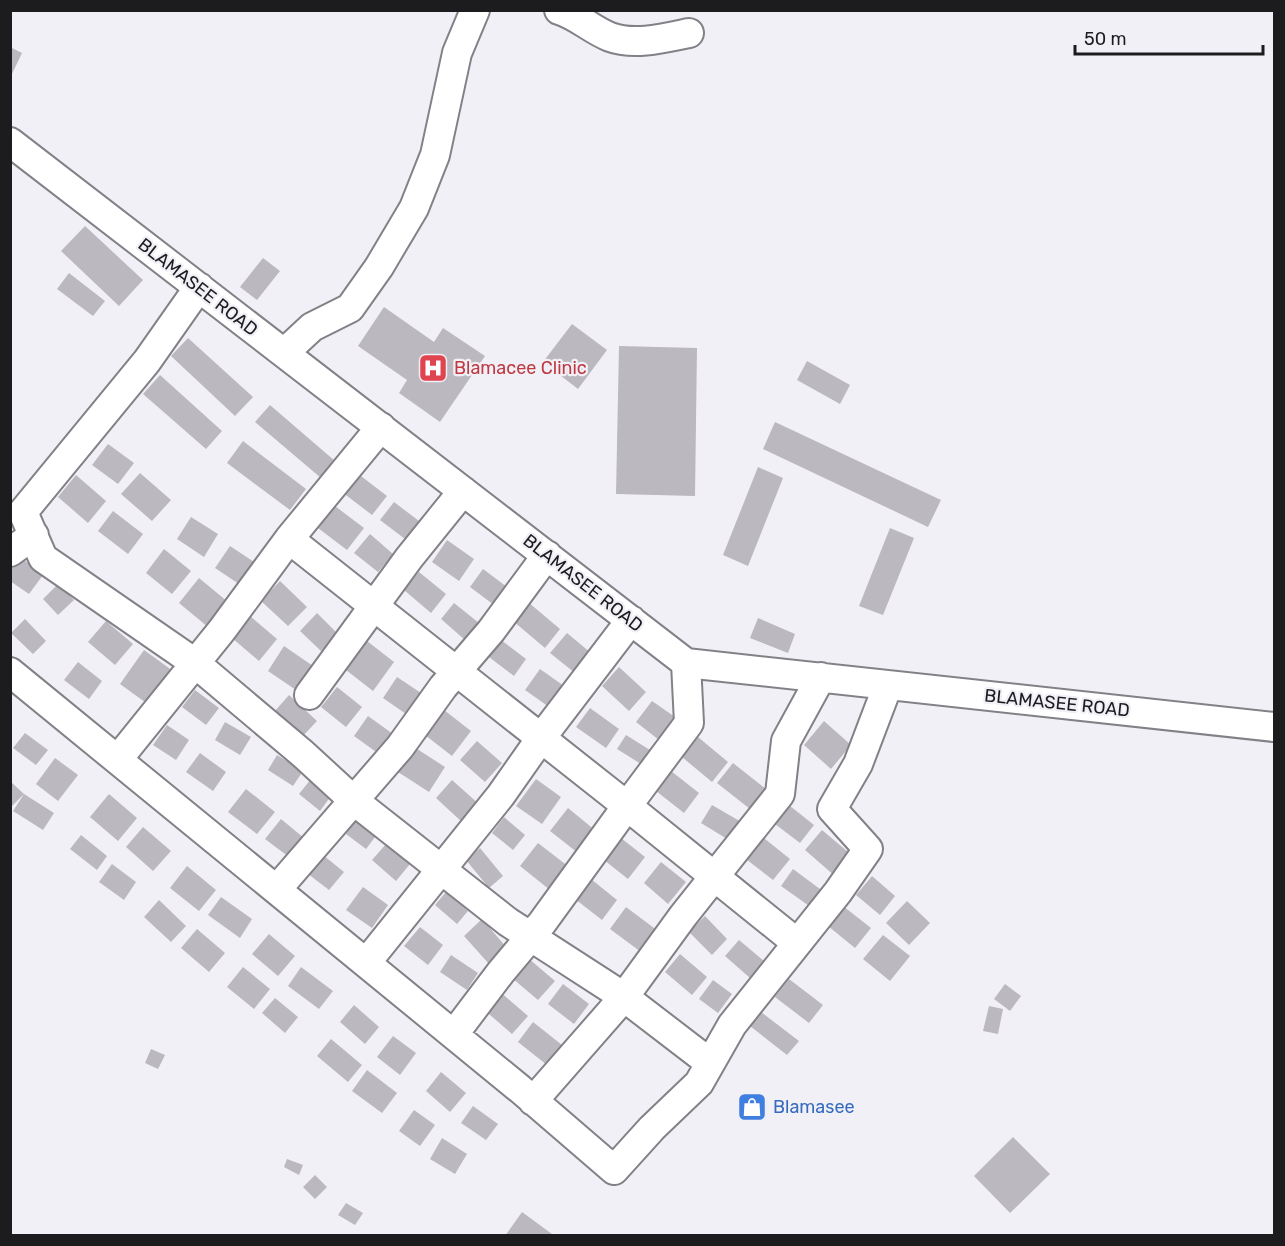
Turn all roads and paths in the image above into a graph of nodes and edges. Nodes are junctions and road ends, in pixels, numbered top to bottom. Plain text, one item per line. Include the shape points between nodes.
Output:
1 (475, 10) edge
2 (559, 10) edge
3 (689, 33) dead end
4 (10, 142) edge
5 (199, 287) junction
6 (284, 353) junction
7 (381, 427) junction
8 (464, 491) junction
9 (34, 535) junction
10 (289, 539) junction
11 (10, 552) edge
12 (548, 555) junction
13 (373, 606) junction
14 (631, 620) junction
15 (195, 663) junction
16 (686, 663) junction
17 (10, 672) edge
18 (457, 672) junction
19 (821, 677) junction
20 (888, 685) junction
21 (309, 695) dead end
22 (1275, 727) edge
23 (541, 738) junction
24 (118, 759) junction
25 (353, 800) junction
26 (627, 806) junction
27 (442, 869) junction
28 (715, 878) junction
29 (276, 889) junction
30 (530, 937) junction
31 (797, 943) junction
32 (366, 963) junction
33 (624, 997) junction
34 (454, 1034) junction
35 (710, 1064) junction
36 (533, 1101) junction

1 - 6 street via 457,53 435,155 414,208 350,308 312,327
2 - 3 street via 610,37 647,42
4 - 5 street, BLAMASEE ROAD
5 - 6 street, BLAMASEE ROAD
5 - 9 street via 147,361 24,512
6 - 7 street, BLAMASEE ROAD
7 - 8 street, BLAMASEE ROAD
7 - 10 street
8 - 12 street, BLAMASEE ROAD
8 - 13 street
9 - 11 street
9 - 15 street via 43,558
10 - 13 street
10 - 15 street
12 - 14 street, BLAMASEE ROAD
12 - 18 street
13 - 18 street
13 - 21 street
14 - 16 street, BLAMASEE ROAD
14 - 23 street
15 - 24 street
15 - 25 street
16 - 19 street, BLAMASEE ROAD
16 - 26 street via 689,723
17 - 24 street
18 - 23 street
18 - 25 street via 400,747
19 - 20 street, BLAMASEE ROAD
19 - 28 street via 786,741 780,794
20 - 22 street, BLAMASEE ROAD
20 - 31 street via 858,764 832,810 868,849
23 - 26 street
23 - 27 street
24 - 29 street
25 - 27 street
25 - 29 street
26 - 28 street
26 - 30 street
27 - 30 street
27 - 32 street
28 - 31 street
28 - 33 street
29 - 32 street
30 - 33 street
30 - 34 street
31 - 35 street via 732,1025
32 - 34 street
33 - 35 street
33 - 36 street
34 - 36 street
35 - 36 street via 699,1083 614,1170

